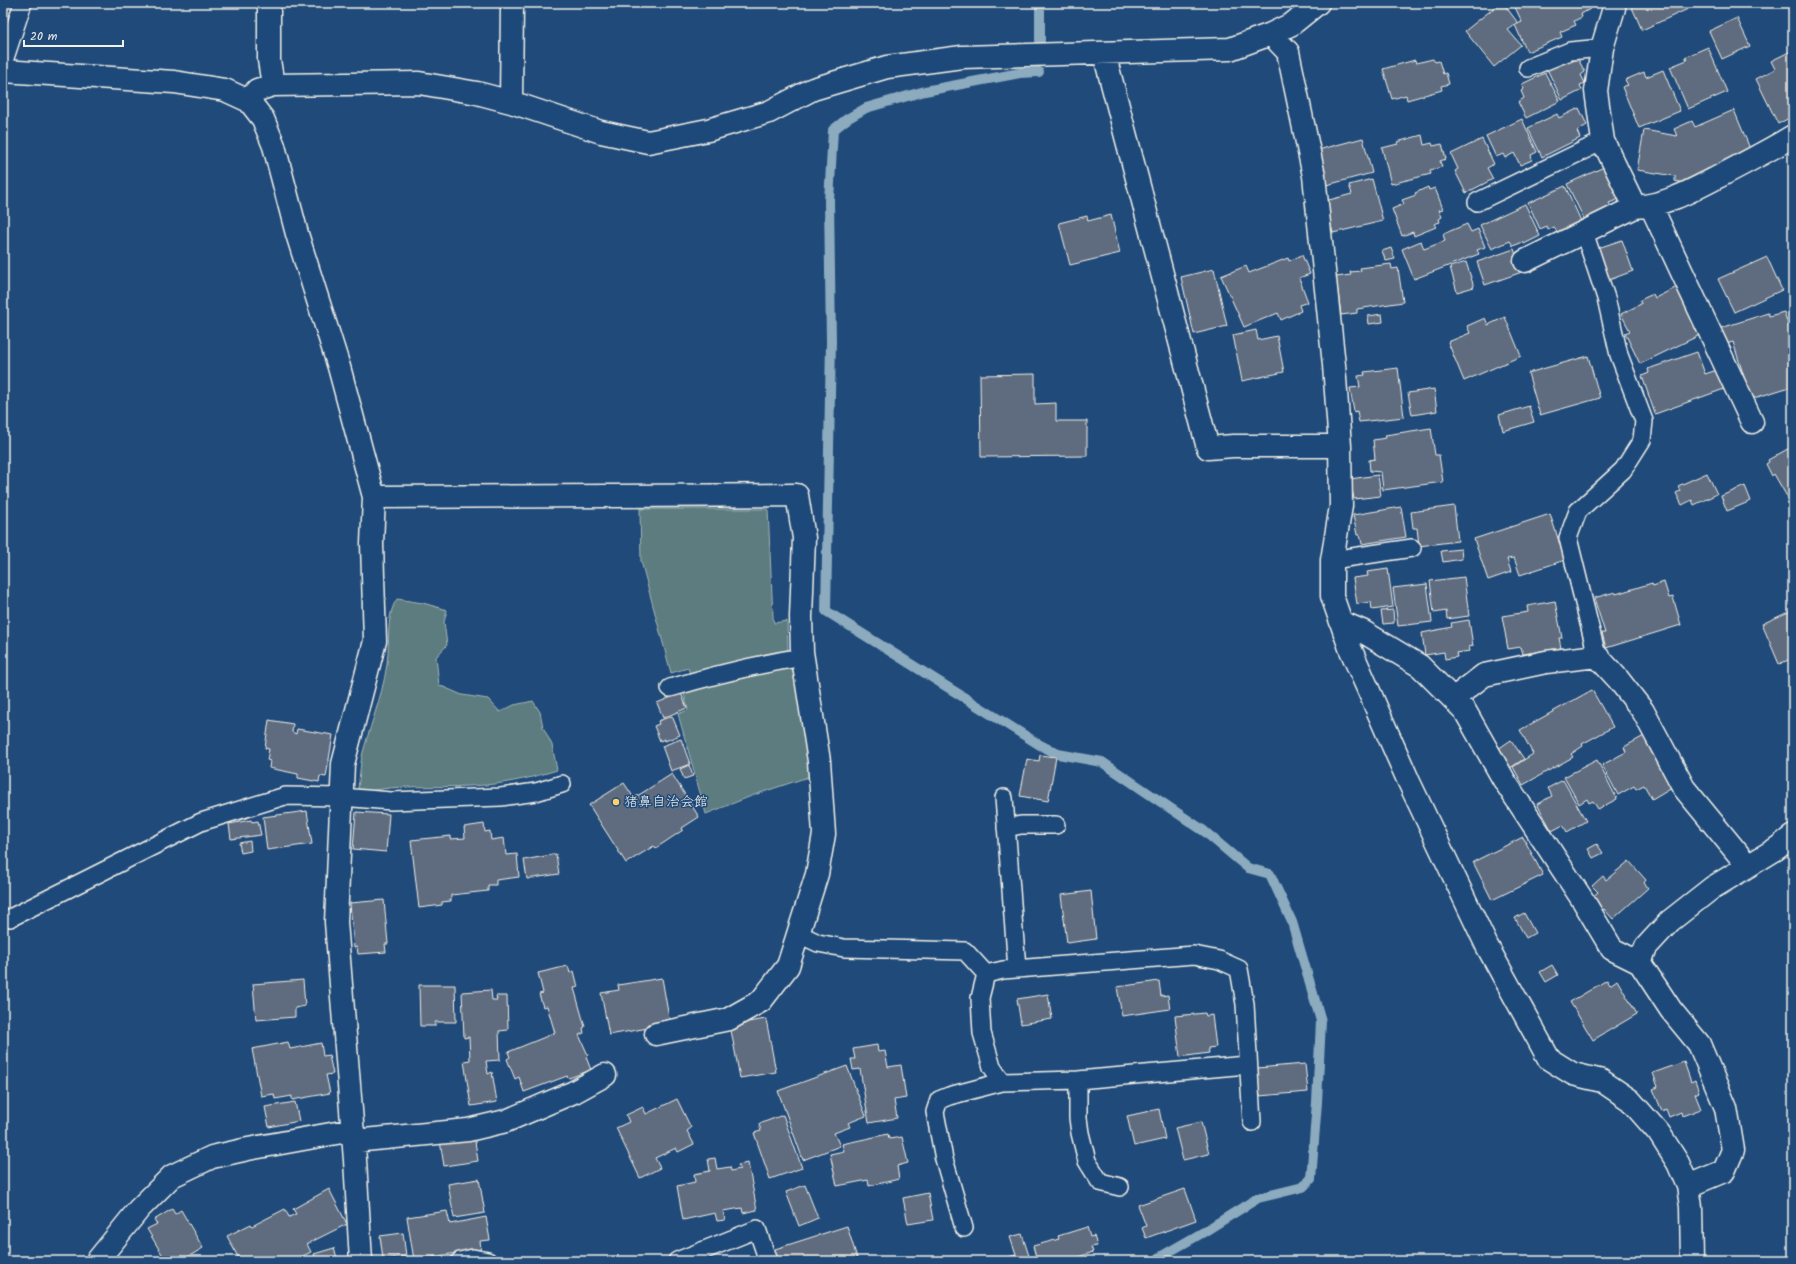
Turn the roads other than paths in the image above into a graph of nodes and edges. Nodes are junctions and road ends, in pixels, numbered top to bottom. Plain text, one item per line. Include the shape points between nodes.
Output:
1 (23, 3) edge
2 (269, 3) edge
3 (512, 3) edge
4 (1318, 3) edge
5 (1613, 3) edge
6 (1271, 34) junction
7 (1602, 48) junction
8 (1104, 52) junction
9 (3, 64) edge
10 (1528, 68) dead end
11 (3, 71) edge
12 (273, 85) junction
13 (248, 101) junction
14 (511, 102) junction
15 (1793, 136) edge
16 (1603, 141) junction
17 (1477, 202) dead end
18 (1643, 206) junction
19 (1584, 232) junction
20 (1525, 262) dead end
21 (1752, 422) dead end
22 (1340, 446) junction
23 (374, 497) junction
24 (1412, 548) dead end
25 (1332, 560) junction
26 (1341, 622) junction
27 (1597, 656) junction
28 (803, 657) junction
29 (670, 688) dead end
30 (1453, 699) junction
31 (562, 784) dead end
32 (341, 797) junction
33 (1004, 798) dead end
34 (1056, 825) dead end
35 (1006, 828) junction
36 (1793, 836) edge
37 (1748, 866) junction
38 (10, 918) dead end
39 (799, 934) junction
40 (1640, 963) junction
41 (1017, 969) junction
42 (986, 974) junction
43 (656, 1034) dead end
44 (1247, 1065) junction
45 (605, 1075) dead end
46 (1078, 1080) junction
47 (1002, 1082) junction
48 (1252, 1122) dead end
49 (353, 1135) junction
50 (1688, 1186) junction
51 (1120, 1187) dead end
52 (964, 1228) dead end
53 (97, 1261) edge
54 (361, 1261) edge
55 (460, 1261) edge
56 (488, 1261) edge
57 (677, 1261) edge
58 (768, 1261) edge
59 (1692, 1261) edge

1 - 9 lane
2 - 12 street via 269,60
3 - 14 street
4 - 6 street via 1292,24
5 - 7 street via 1614,8
6 - 8 street via 1230,49
6 - 22 street via 1288,52 1314,176
7 - 10 lane via 1570,51
7 - 16 street via 1596,91
8 - 14 street via 962,57 887,67 813,89 769,112 708,130 648,142 601,132
8 - 22 street via 1208,448
11 - 13 street via 174,82 225,90
12 - 13 street via 257,90
12 - 14 street via 419,83
13 - 23 street via 263,119 274,146
15 - 18 street via 1675,199
16 - 17 lane
16 - 18 street
18 - 19 street
18 - 21 street
19 - 20 street
19 - 27 lane via 1606,298 1619,355 1644,421 1642,440 1623,470 1578,511 1568,538
22 - 25 street via 1341,506
23 - 28 street via 797,495 804,538 801,617
23 - 32 street via 372,544 375,641 343,764
24 - 25 lane
25 - 26 street via 1332,596
26 - 30 street via 1362,631 1420,666
26 - 50 street via 1406,775 1483,939 1550,1059 1572,1074 1602,1081 1630,1100 1659,1134 1678,1163
27 - 30 street via 1546,662 1484,675
27 - 37 street via 1643,711 1684,788
28 - 29 lane via 726,672
28 - 39 street via 819,761 824,834 817,874
30 - 40 street via 1465,711 1504,780 1612,949
31 - 32 lane via 536,792 501,797 391,801
32 - 38 lane via 285,796 201,822
32 - 49 street via 336,922
33 - 35 lane
34 - 35 lane via 1021,825
35 - 41 lane
36 - 37 street
37 - 40 street via 1712,888 1670,921 1646,946
39 - 42 lane via 818,943 844,948 965,951
39 - 43 street via 788,966 761,1001 729,1020
40 - 50 street via 1671,1010 1699,1044 1726,1108 1733,1150 1724,1171
41 - 42 lane
41 - 44 lane via 1194,955 1219,960 1239,969 1245,1004
42 - 47 lane via 980,998 982,1033 992,1067
44 - 46 lane
44 - 48 lane
45 - 49 street via 574,1092 506,1121 468,1130
46 - 47 lane
46 - 51 lane via 1078,1118 1088,1161 1100,1182
47 - 52 lane via 939,1100 935,1112 944,1158
49 - 53 street via 248,1149 212,1158 172,1176 139,1209
49 - 54 street
50 - 59 street
55 - 56 lane via 474,1258
57 - 58 lane via 757,1229

